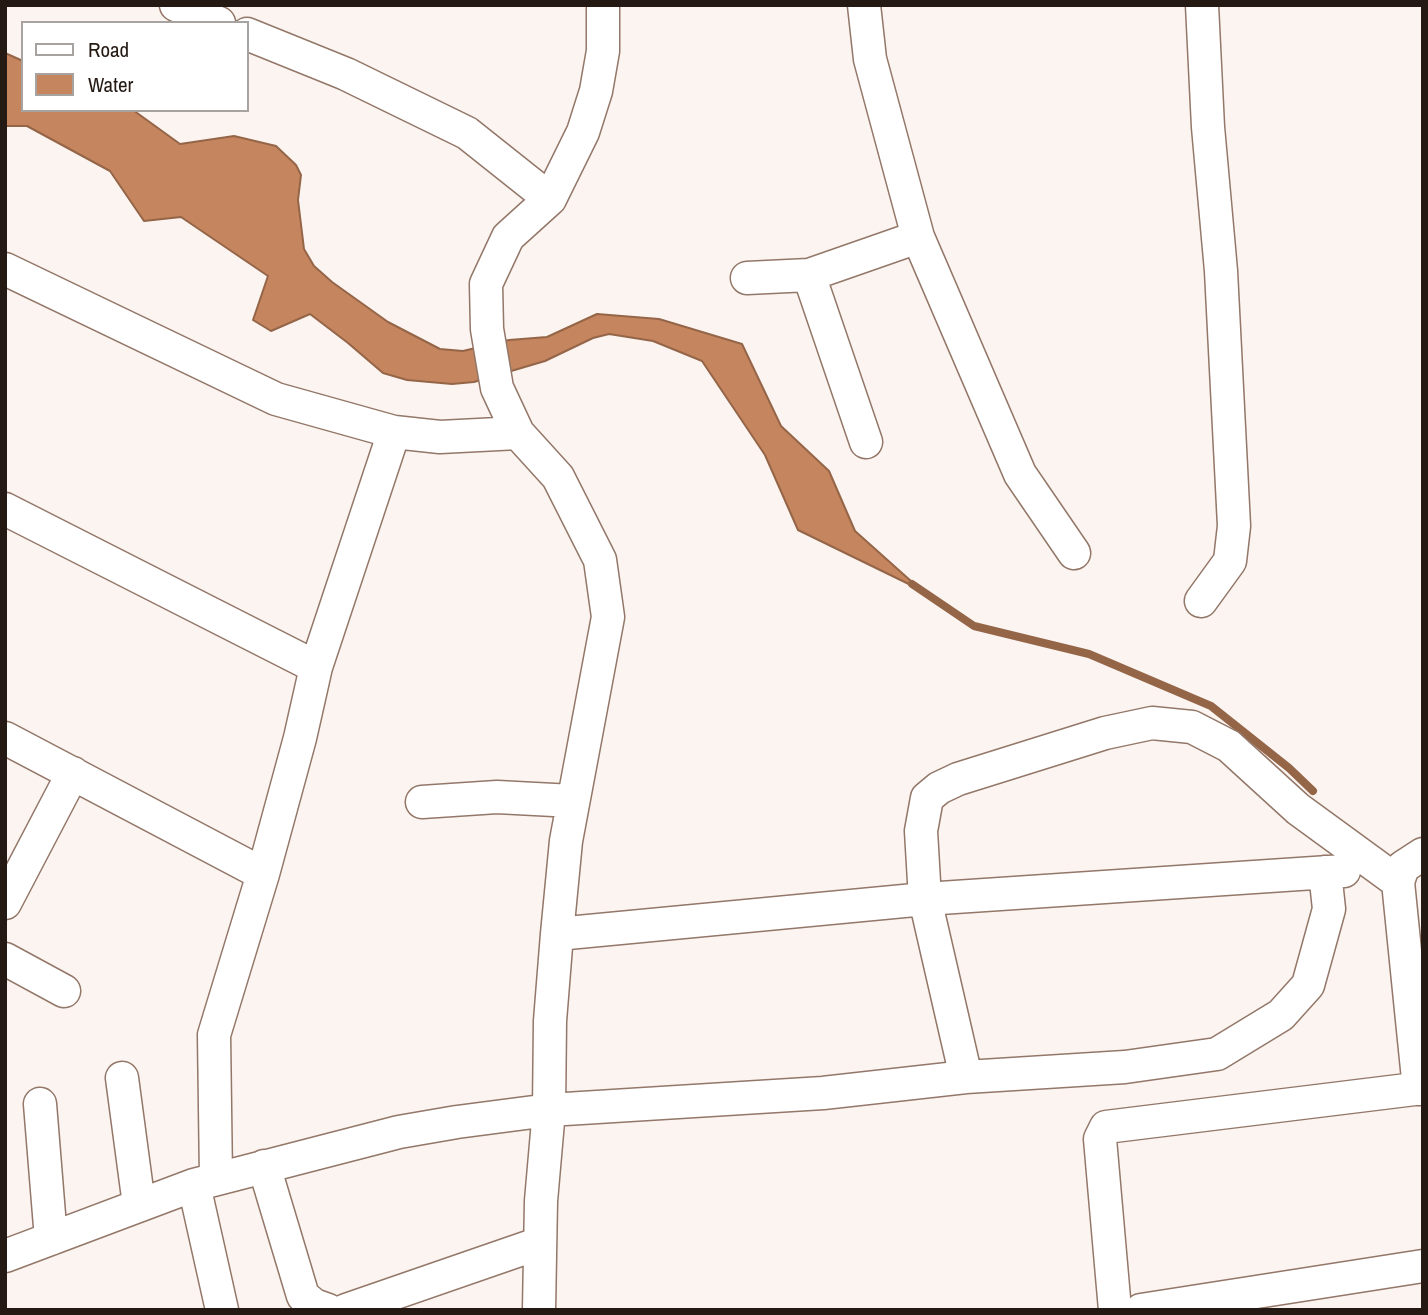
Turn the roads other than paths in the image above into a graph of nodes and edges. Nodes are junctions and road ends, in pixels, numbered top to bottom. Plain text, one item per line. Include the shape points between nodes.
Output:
1 (176, 5) edge
2 (603, 5) edge
3 (864, 5) edge
4 (1202, 5) edge
5 (214, 21) edge
6 (248, 34) edge
7 (550, 199) junction
8 (918, 237) junction
9 (5, 270) edge
10 (810, 275) junction
11 (747, 278) dead end
12 (394, 432) junction
13 (518, 433) junction
14 (866, 442) dead end
15 (5, 509) edge
16 (1074, 554) dead end
17 (1200, 601) dead end
18 (316, 667) junction
19 (5, 738) edge
20 (73, 773) junction
21 (573, 801) junction
22 (422, 802) dead end
23 (1423, 854) edge
24 (1368, 860) junction
25 (1325, 872) junction
26 (263, 874) junction
27 (1398, 881) junction
28 (925, 898) junction
29 (5, 902) edge
30 (557, 934) junction
31 (5, 960) edge
32 (64, 991) dead end
33 (966, 1077) junction
34 (122, 1078) dead end
35 (1421, 1088) edge
36 (40, 1104) dead end
37 (549, 1110) junction
38 (264, 1166) junction
39 (205, 1182) junction
40 (139, 1205) junction
41 (51, 1239) junction
42 (540, 1243) junction
43 (5, 1256) edge
44 (1423, 1266) edge
45 (222, 1310) edge
46 (328, 1310) edge
47 (346, 1310) edge
48 (539, 1310) edge
49 (1115, 1310) edge
50 (1140, 1310) edge

1 - 5 street
2 - 7 street via 603,51 596,91 583,132
3 - 8 street via 870,59
4 - 17 street via 1234,526 1230,561
6 - 7 street via 346,74 467,132
7 - 13 street via 508,237 486,284 487,330 497,388
8 - 10 street
8 - 16 street via 1020,474
9 - 12 street via 276,399
10 - 11 street
10 - 14 street
12 - 13 street via 440,437
12 - 18 street
13 - 21 street via 558,477 600,560 607,606 599,677
15 - 18 street
18 - 26 street
19 - 20 street
20 - 26 street
20 - 29 street
21 - 22 street via 497,797
21 - 30 street
23 - 27 street via 1403,867
24 - 25 street via 1345,871
24 - 27 street
24 - 28 street via 1298,809 1229,746 1192,727 1152,723 1105,733 939,788 927,798 922,831
25 - 28 street
25 - 33 street via 1329,909 1308,985 1281,1015 1217,1054 1125,1067
26 - 39 street via 214,1035
27 - 35 street
28 - 30 street
28 - 33 street
30 - 37 street
31 - 32 street
33 - 37 street via 824,1093
34 - 40 street
35 - 49 street via 1106,1127 1100,1139
36 - 41 street
37 - 38 street via 399,1132
37 - 42 street
38 - 39 street
38 - 46 street via 303,1296
39 - 40 street
39 - 45 street
40 - 41 street
41 - 43 street
42 - 47 street
42 - 48 street
44 - 50 street

